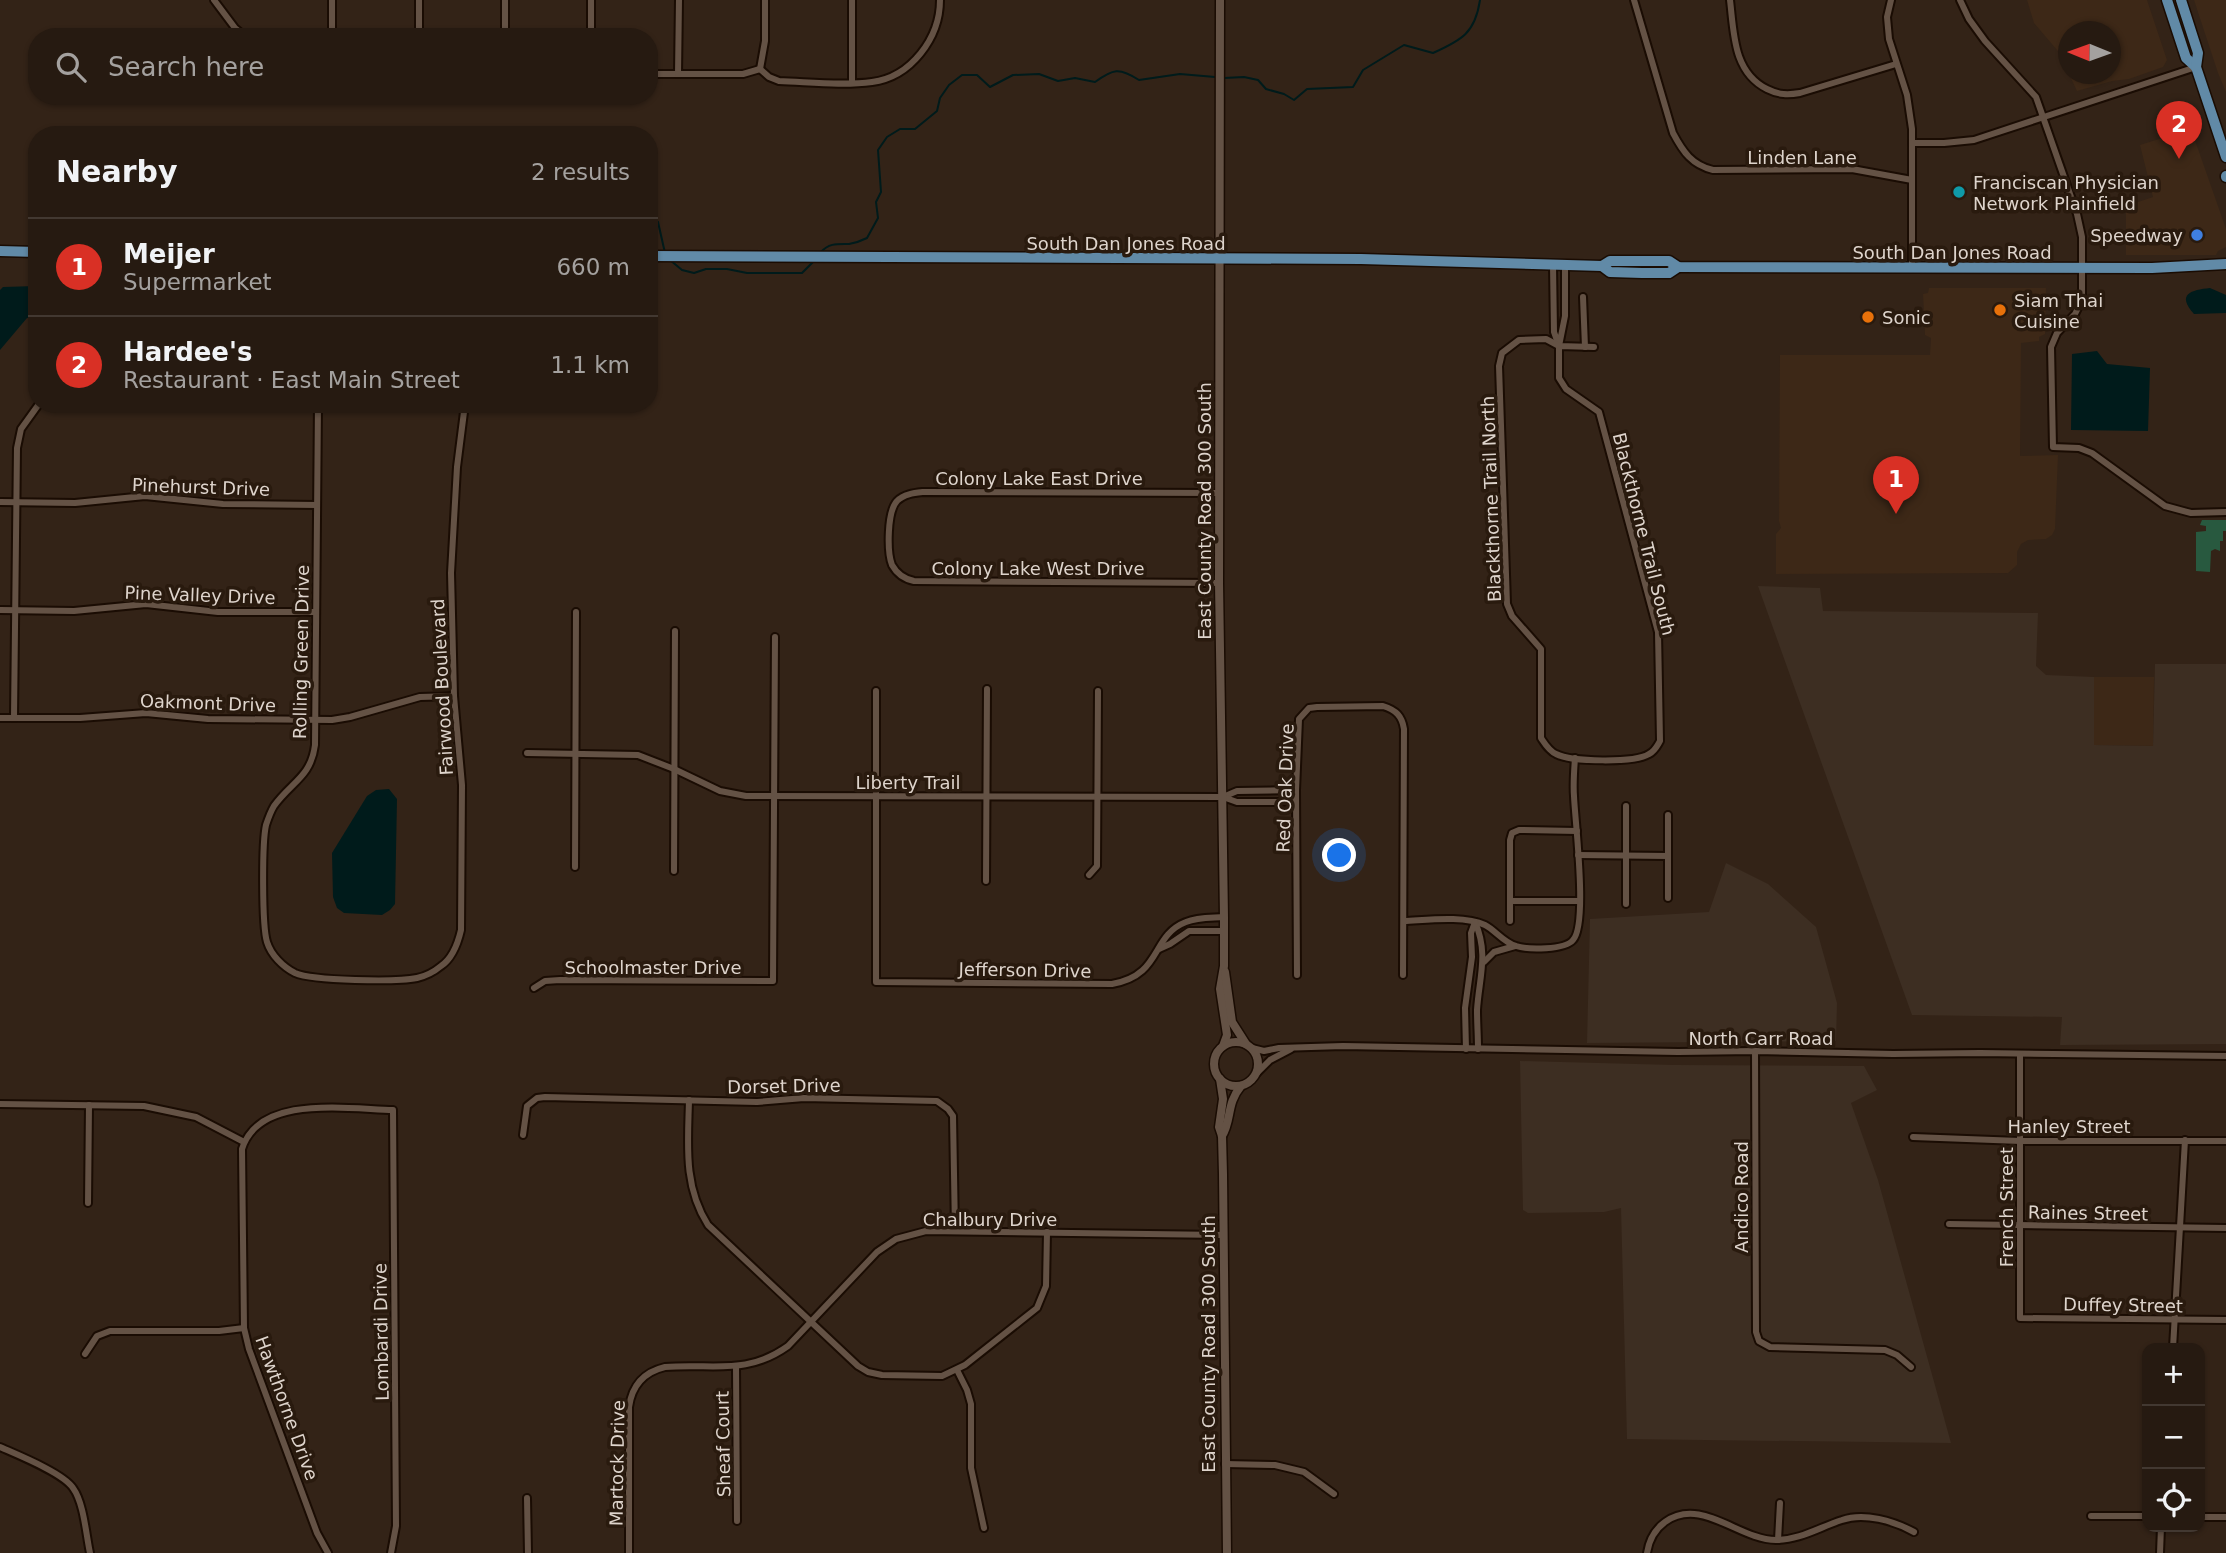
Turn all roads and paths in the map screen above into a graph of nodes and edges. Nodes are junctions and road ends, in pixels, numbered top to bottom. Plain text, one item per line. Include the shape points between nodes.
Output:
1 (214, 0) edge
2 (332, 0) edge
3 (419, 0) edge
4 (505, 0) edge
5 (591, 0) edge
6 (679, 0) edge
7 (765, 0) edge
8 (852, 0) edge
9 (940, 0) edge
10 (1220, 0) edge
11 (1634, 0) edge
12 (1730, 0) edge
13 (1891, 0) edge
14 (1960, 0) edge
15 (2167, 0) edge
16 (2181, 0) edge
17 (235, 28) edge
18 (332, 28) edge
19 (419, 28) edge
20 (505, 28) edge
21 (591, 28) edge
22 (1896, 64) junction
23 (2196, 68) junction
24 (760, 69) junction
25 (658, 74) edge
26 (678, 74) junction
27 (852, 83) junction
28 (2043, 118) junction
29 (1912, 143) junction
30 (2226, 157) edge
31 (1912, 180) junction
32 (0, 251) edge
33 (28, 252) edge
34 (658, 256) edge
35 (1220, 259) junction
36 (2226, 264) edge
37 (1553, 265) junction
38 (1565, 265) junction
39 (1912, 267) junction
40 (2083, 268) junction
41 (1583, 297) dead end
42 (1559, 346) junction
43 (1585, 347) junction
44 (1594, 347) dead end
45 (32, 413) edge
46 (318, 413) edge
47 (464, 413) edge
48 (1219, 493) junction
49 (0, 502) edge
50 (17, 502) junction
51 (317, 505) junction
52 (2226, 512) edge
53 (890, 536) joint
54 (1219, 583) junction
55 (0, 610) edge
56 (15, 610) junction
57 (316, 612) junction
58 (576, 612) dead end
59 (675, 631) dead end
60 (775, 637) dead end
61 (987, 689) dead end
62 (876, 691) dead end
63 (1098, 691) dead end
64 (454, 696) junction
65 (0, 718) edge
66 (14, 718) junction
67 (315, 720) junction
68 (527, 753) dead end
69 (575, 754) junction
70 (1575, 758) junction
71 (674, 769) junction
72 (1296, 790) junction
73 (877, 796) junction
74 (987, 796) junction
75 (775, 797) junction
76 (1097, 797) junction
77 (1223, 797) junction
78 (1296, 802) junction
79 (1626, 806) dead end
80 (1668, 815) dead end
81 (1577, 831) junction
82 (1578, 856) junction
83 (1626, 856) junction
84 (1668, 856) junction
85 (575, 867) dead end
86 (674, 872) dead end
87 (1089, 875) dead end
88 (986, 881) dead end
89 (1668, 898) dead end
90 (1510, 901) junction
91 (1579, 901) junction
92 (1626, 904) dead end
93 (1224, 918) junction
94 (1404, 920) junction
95 (1510, 921) dead end
96 (1475, 922) junction
97 (1224, 931) junction
98 (1515, 946) junction
99 (1159, 949) junction
100 (1484, 962) junction
101 (281, 964) joint
102 (1224, 965) junction
103 (1297, 975) dead end
104 (1404, 975) dead end
105 (534, 988) dead end
106 (1223, 1046) junction
107 (1249, 1046) junction
108 (1296, 1047) junction
109 (1465, 1049) junction
110 (1478, 1049) junction
111 (1755, 1051) junction
112 (2020, 1054) junction
113 (2226, 1056) edge
114 (1256, 1074) junction
115 (1220, 1079) junction
116 (1241, 1086) junction
117 (689, 1100) junction
118 (0, 1104) edge
119 (89, 1105) junction
120 (523, 1135) dead end
121 (1222, 1136) junction
122 (1913, 1137) dead end
123 (2185, 1140) junction
124 (2020, 1141) junction
125 (2226, 1141) edge
126 (244, 1142) junction
127 (88, 1203) dead end
128 (1950, 1224) dead end
129 (2020, 1226) junction
130 (2180, 1228) junction
131 (2226, 1228) edge
132 (955, 1231) junction
133 (1047, 1232) junction
134 (1223, 1235) junction
135 (2020, 1318) joint
136 (2175, 1319) junction
137 (2226, 1320) edge
138 (811, 1322) junction
139 (244, 1328) junction
140 (2173, 1343) edge
141 (85, 1354) dead end
142 (736, 1367) junction
143 (1910, 1367) dead end
144 (957, 1370) junction
145 (642, 1378) joint
146 (0, 1447) edge
147 (1225, 1464) junction
148 (1334, 1493) dead end
149 (527, 1498) dead end
150 (1780, 1503) dead end
151 (2091, 1516) dead end
152 (2142, 1516) edge
153 (2205, 1517) edge
154 (2226, 1517) edge
155 (737, 1521) dead end
156 (984, 1528) dead end
157 (1914, 1532) dead end
158 (2161, 1532) edge
159 (1778, 1540) junction
160 (90, 1553) edge
161 (328, 1553) edge
162 (391, 1553) edge
163 (528, 1553) edge
164 (629, 1553) edge
165 (1227, 1553) edge
166 (1647, 1553) edge
167 (2160, 1553) edge

1 - 17 street
2 - 18 street
3 - 19 street
4 - 20 street
5 - 21 street
6 - 26 street
7 - 24 street
8 - 27 street
9 - 27 street via 936,27 909,65 881,80
10 - 35 street, East County Road 300 South
11 - 31 street, Linden Lane via 1673,133 1694,162 1713,170 1852,169
12 - 22 street via 1740,60 1751,78 1776,93 1800,93
13 - 22 street via 1888,33
14 - 28 street via 1985,41 2036,97
15 - 23 main road via 2186,58
16 - 23 main road via 2198,53
22 - 29 street via 1910,109
23 - 28 street
23 - 30 main road
24 - 26 street via 743,75
24 - 27 street via 779,81
25 - 26 street
28 - 29 street via 1974,140
28 - 40 street via 2077,214
29 - 31 street
31 - 39 street
32 - 33 main road
34 - 35 main road, South Dan Jones Road
35 - 37 main road, South Dan Jones Road
35 - 48 street, East County Road 300 South
36 - 40 main road, South Dan Jones Road
37 - 38 main road, South Dan Jones Road
37 - 42 street via 1554,332
38 - 39 main road, South Dan Jones Road via 1656,273 1678,267
38 - 42 street via 1565,316
39 - 40 main road, South Dan Jones Road
40 - 52 street via 2082,300 2051,347 2053,447 2092,453 2165,506 2191,513
41 - 43 street
42 - 43 street, Blackthorne Trail North
42 - 70 street, Blackthorne Trail North via 1546,339 1520,340 1502,353 1499,366 1507,604 1541,649 1541,738 1556,755
42 - 70 street, Blackthorne Trail South via 1559,378 1566,390 1599,412 1658,632 1660,741 1648,755 1634,759
43 - 44 street, Blackthorne Trail North
45 - 50 street via 18,439
46 - 51 street, Rolling Green Drive
47 - 64 street, Fairwood Boulevard via 453,532
48 - 53 street, Colony Lake East Drive via 923,492 907,495 895,504
48 - 54 street, East County Road 300 South
49 - 50 street, Pinehurst Drive
50 - 51 street, Pinehurst Drive via 75,503 145,496 223,504
50 - 56 street
51 - 57 street, Rolling Green Drive
53 - 54 street, Colony Lake West Drive via 894,568 914,581
54 - 77 street, East County Road 300 South
55 - 56 street, Pine Valley Drive
56 - 57 street, Pine Valley Drive via 74,611 146,604 218,612
56 - 66 street
57 - 67 street, Rolling Green Drive
58 - 69 street
59 - 71 street
60 - 75 street
61 - 74 street
62 - 73 street
63 - 76 street
64 - 67 street, Oakmont Drive via 420,697 350,718
64 - 101 street, Fairwood Boulevard via 461,777 461,930 456,947 444,965 415,978 318,978
65 - 66 street, Oakmont Drive
66 - 67 street, Oakmont Drive via 146,713
67 - 101 street, Rolling Green Drive via 310,764 274,806 266,824 264,927 267,944
68 - 69 street, Liberty Trail
69 - 71 street, Liberty Trail via 638,755
69 - 85 street
70 - 81 street
71 - 75 street, Liberty Trail via 728,793
71 - 86 street
72 - 77 street, Liberty Trail via 1237,791
72 - 78 street, Red Oak Drive
72 - 94 street, Red Oak Drive via 1297,727 1309,708 1383,706 1399,714 1404,729
73 - 74 street, Liberty Trail
73 - 75 street, Liberty Trail
73 - 99 street, Jefferson Drive via 876,982 1112,984 1136,977
74 - 76 street, Liberty Trail
74 - 88 street
75 - 105 street, Schoolmaster Drive via 773,981 561,980 545,981
76 - 77 street, Liberty Trail
76 - 87 street via 1097,866
77 - 78 street via 1237,802
77 - 93 street, East County Road 300 South
78 - 103 street, Red Oak Drive
79 - 83 street
80 - 84 street
81 - 82 street
81 - 90 street via 1511,833
82 - 83 street
82 - 91 street
83 - 84 street
83 - 92 street
84 - 89 street
90 - 91 street
90 - 95 street
91 - 98 street via 1578,932 1566,946
93 - 97 street, East County Road 300 South
93 - 99 street, Jefferson Drive via 1182,923 1167,934
94 - 96 street
94 - 104 street, Red Oak Drive
96 - 98 street
96 - 100 street
96 - 109 street
97 - 99 street, Jefferson Drive via 1189,931
97 - 102 street, East County Road 300 South
98 - 100 street via 1494,952
100 - 110 street via 1477,1009
102 - 106 street, East County Road 300 South via 1220,989 1227,1035
102 - 107 street, East County Road 300 South via 1232,1022
106 - 107 street via 1234,1042
106 - 115 street via 1214,1062
107 - 108 street, North Carr Road via 1264,1051
107 - 114 street via 1258,1060
108 - 109 street, North Carr Road
108 - 114 street via 1270,1060
109 - 110 street, North Carr Road
110 - 111 street, North Carr Road
111 - 112 street, North Carr Road
111 - 143 street, Andico Road via 1756,1332 1760,1343 1885,1350
112 - 113 street, North Carr Road
112 - 124 street, French Street
114 - 116 street
115 - 116 street
115 - 121 street, East County Road 300 South
116 - 121 street, East County Road 300 South via 1233,1097
117 - 120 street, Dorset Drive via 537,1098 527,1106
117 - 132 street, Dorset Drive via 937,1101 953,1116
117 - 138 street via 689,1176 703,1216
118 - 119 street
119 - 126 street via 180,1112
119 - 127 street
121 - 134 street, East County Road 300 South
122 - 124 street, Hanley Street
123 - 124 street, Hanley Street
123 - 125 street, Hanley Street
123 - 130 street
124 - 129 street, French Street
126 - 139 street, Hawthorne Drive
126 - 162 street, Lombardi Drive via 269,1117 288,1111 393,1110 396,1526
128 - 129 street, Raines Street
129 - 130 street, Raines Street
129 - 135 street, French Street
130 - 131 street, Raines Street
130 - 136 street
132 - 133 street, Chalbury Drive
132 - 138 street, Chalbury Drive via 926,1231 886,1245
133 - 134 street, Chalbury Drive
133 - 144 street via 1046,1286 1037,1308
134 - 147 street, East County Road 300 South
135 - 136 street, Duffey Street
136 - 137 street, Duffey Street
136 - 140 street
138 - 142 street, Chalbury Drive via 775,1354
138 - 144 street via 869,1371 942,1376
139 - 141 street via 110,1331 97,1336
139 - 161 street, Hawthorne Drive via 248,1349
142 - 145 street, Chalbury Drive via 665,1367
142 - 155 street, Sheaf Court
144 - 156 street via 971,1404 971,1468
145 - 164 street, Martock Drive via 629,1407
146 - 160 street via 63,1478 73,1488
147 - 148 street via 1275,1465 1304,1472
147 - 165 street, East County Road 300 South
149 - 163 street
150 - 159 street
151 - 152 street
153 - 154 street
157 - 159 street via 1899,1524 1854,1517 1797,1538
158 - 167 street
159 - 166 street via 1753,1537 1692,1513 1661,1525

